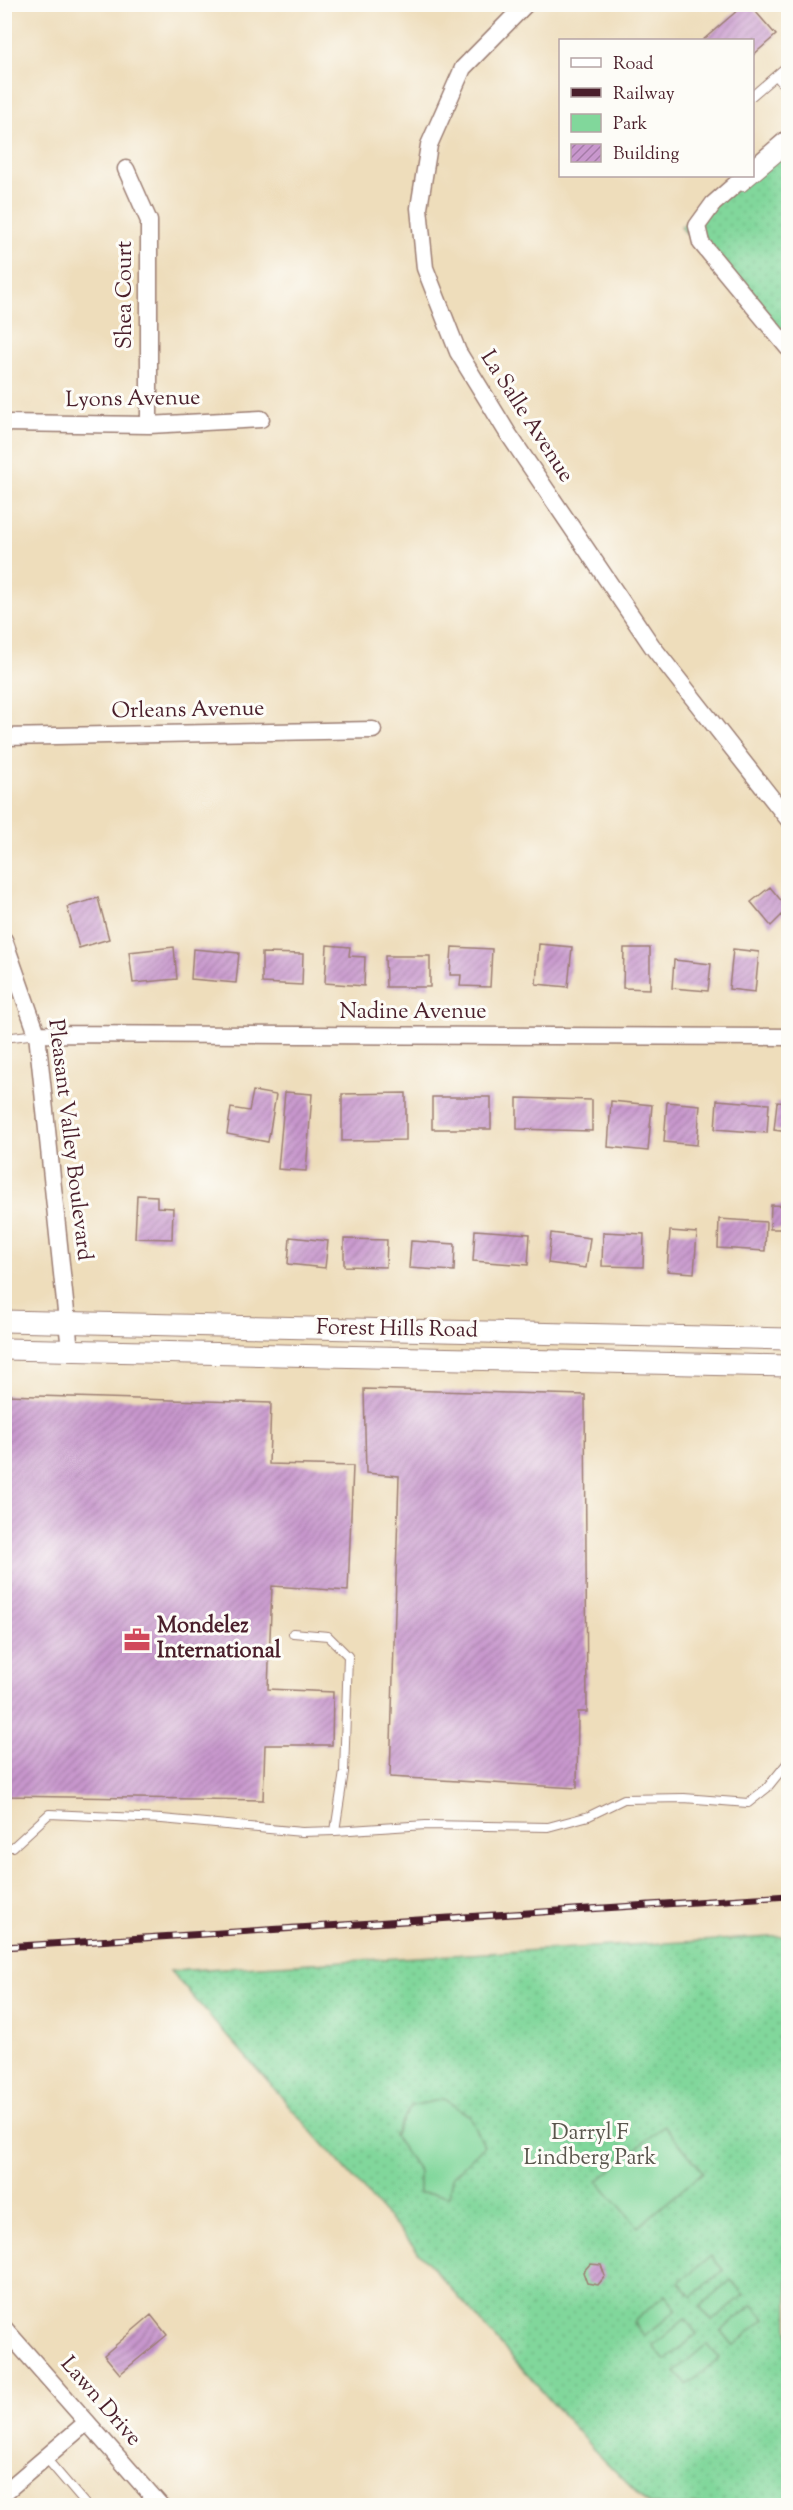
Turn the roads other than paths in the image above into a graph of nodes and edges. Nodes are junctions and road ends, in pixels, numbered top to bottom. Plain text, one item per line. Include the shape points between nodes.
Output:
1 (526, 4) edge
2 (789, 65) edge
3 (776, 76) junction
4 (789, 90) edge
5 (754, 95) edge
6 (789, 138) edge
7 (789, 149) edge
8 (754, 168) edge
9 (126, 169) dead end
10 (744, 177) edge
11 (789, 341) edge
12 (789, 348) edge
13 (261, 419) dead end
14 (4, 423) edge
15 (149, 425) junction
16 (373, 730) dead end
17 (4, 737) edge
18 (789, 819) edge
19 (4, 940) edge
20 (37, 1034) junction
21 (789, 1037) edge
22 (4, 1038) edge
23 (4, 1322) edge
24 (69, 1322) junction
25 (789, 1339) edge
26 (4, 1349) edge
27 (70, 1350) junction
28 (789, 1366) edge
29 (293, 1634) dead end
30 (789, 1762) edge
31 (335, 1831) junction
32 (4, 1847) edge
33 (4, 2328) edge
34 (87, 2422) junction
35 (45, 2457) junction
36 (4, 2493) edge
37 (87, 2505) edge
38 (160, 2505) edge

1 - 18 street, La Salle Avenue via 463,68 429,145 419,208 425,268 458,352 507,432 652,646
2 - 3 lane
3 - 4 lane
3 - 5 lane
6 - 8 street
7 - 11 lane via 709,217 702,228 705,242
9 - 15 street, Shea Court via 148,221
10 - 12 street via 713,204 697,226 701,243
13 - 15 street, Lyons Avenue
14 - 15 street, Lyons Avenue
16 - 17 street, Orleans Avenue
19 - 20 street, Pleasant Valley Boulevard
20 - 21 street, Nadine Avenue
20 - 22 lane
20 - 24 street, Pleasant Valley Boulevard
23 - 24 street, Forest Hills Road
24 - 25 street, Forest Hills Road
24 - 27 street, Pleasant Valley Boulevard
26 - 27 street, Forest Hills Road
27 - 28 street, Forest Hills Road
29 - 31 lane via 328,1636 348,1656 344,1772
30 - 31 lane via 748,1803 624,1799 589,1816 548,1827 426,1825
31 - 32 lane via 49,1814 13,1847
33 - 34 street, Lawn Drive
34 - 35 street
34 - 38 street, Lawn Drive
35 - 36 street
35 - 37 lane

